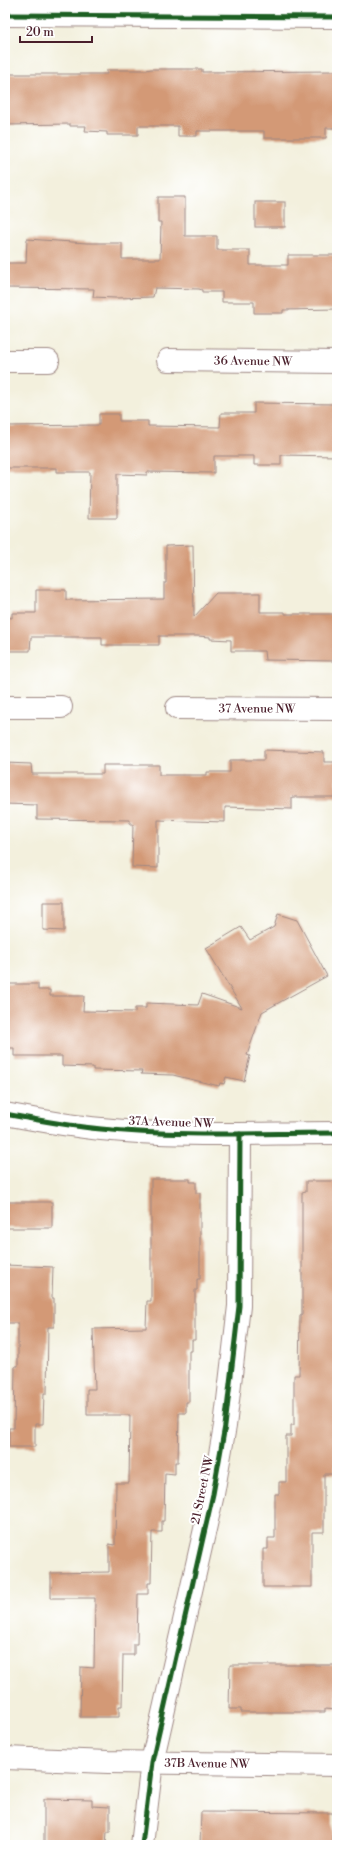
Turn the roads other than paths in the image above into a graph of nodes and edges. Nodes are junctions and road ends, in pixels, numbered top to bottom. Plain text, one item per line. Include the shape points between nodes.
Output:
1 (120, 11) edge
2 (5, 15) edge
3 (337, 17) edge
4 (168, 360) dead end
5 (5, 361) edge
6 (48, 361) dead end
7 (337, 362) edge
8 (5, 707) edge
9 (61, 707) dead end
10 (177, 708) dead end
11 (337, 709) edge
12 (5, 1114) edge
13 (337, 1133) edge
14 (240, 1134) junction
15 (5, 1758) edge
16 (152, 1762) junction
17 (337, 1766) edge
18 (142, 1845) edge

1 - 2 street
1 - 3 street
4 - 7 street, 36 Avenue NW
5 - 6 street
8 - 9 street
10 - 11 street, 37 Avenue NW
12 - 14 street, 37A Avenue NW via 101,1129
13 - 14 street, 37A Avenue NW
14 - 16 street, 21 Street NW via 239,1306 225,1426 213,1494
15 - 16 street, 37B Avenue NW
16 - 17 street, 37B Avenue NW
16 - 18 street, 21 Street NW

